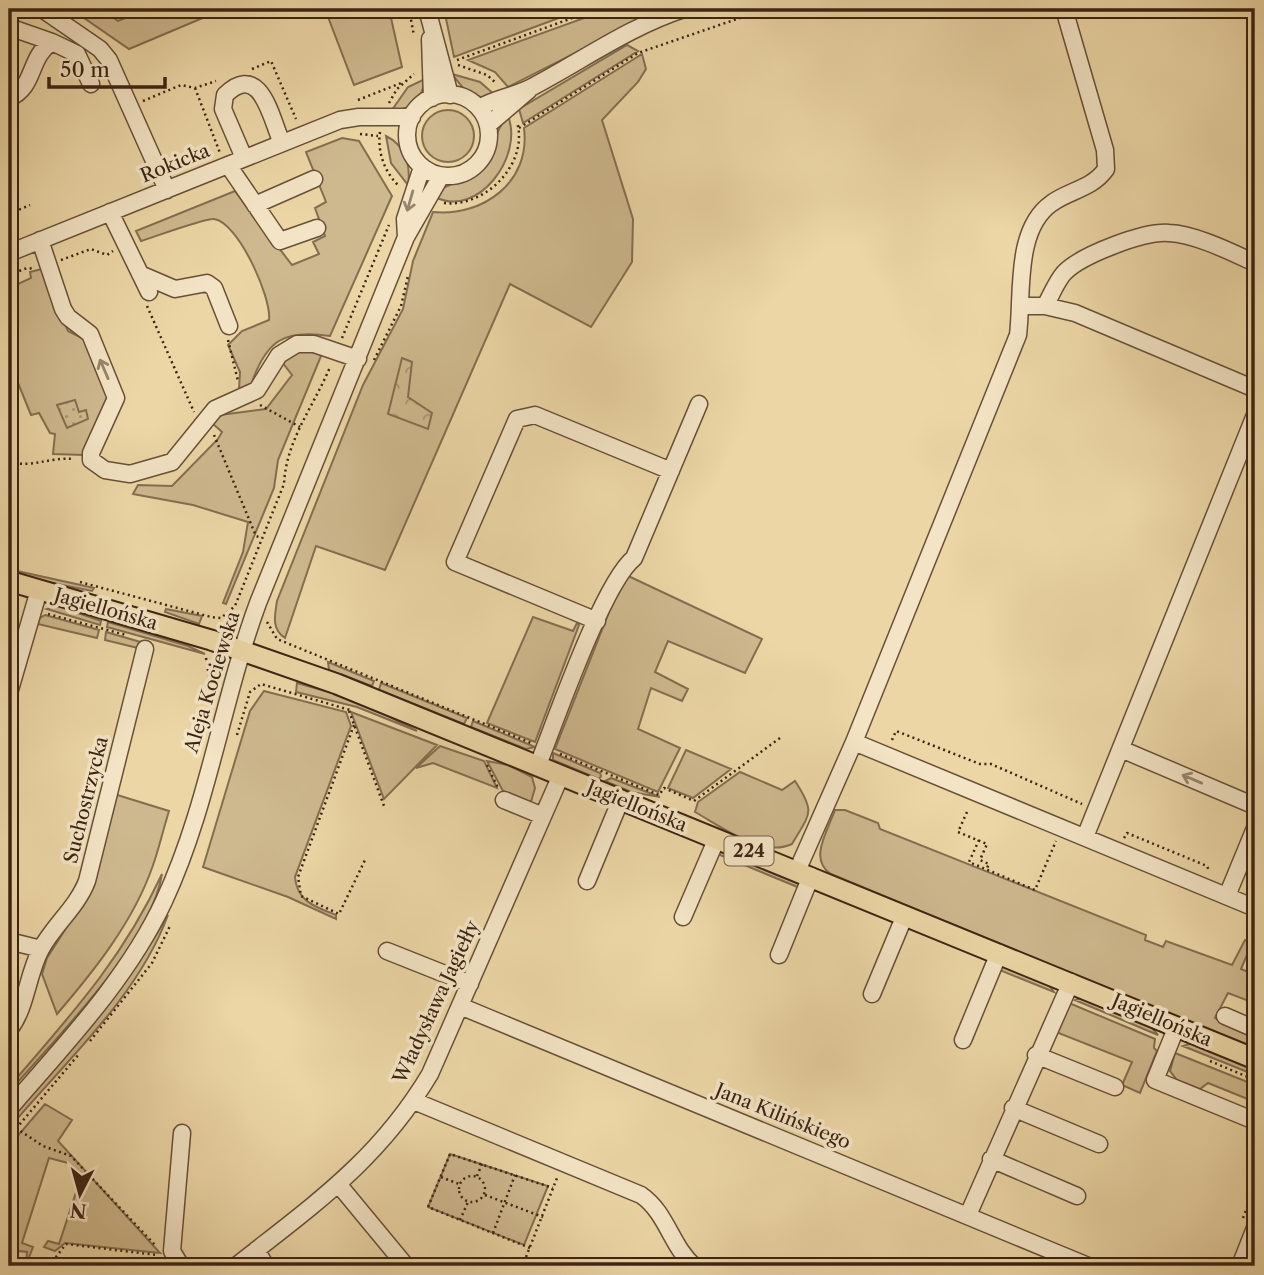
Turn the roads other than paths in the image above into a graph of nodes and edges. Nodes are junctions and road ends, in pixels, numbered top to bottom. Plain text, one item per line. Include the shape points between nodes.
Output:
1 (42, 9) edge
2 (427, 9) edge
3 (684, 9) edge
4 (1064, 9) edge
5 (9, 27) edge
6 (430, 30) junction
7 (52, 42) junction
8 (91, 84) dead end
9 (530, 88) junction
10 (450, 94) junction
11 (9, 98) edge
12 (432, 98) junction
13 (479, 108) junction
14 (359, 117) junction
15 (412, 117) junction
16 (488, 125) junction
17 (408, 135) junction
18 (282, 142) junction
19 (244, 158) junction
20 (224, 160) junction
21 (422, 167) junction
22 (441, 176) junction
23 (314, 179) dead end
24 (167, 190) junction
25 (255, 205) junction
26 (110, 212) junction
27 (317, 228) dead end
28 (406, 237) junction
29 (40, 240) junction
30 (9, 253) edge
31 (1255, 263) edge
32 (140, 274) junction
33 (149, 292) dead end
34 (1021, 306) junction
35 (1045, 306) junction
36 (229, 326) road end
37 (358, 359) junction
38 (1255, 390) edge
39 (699, 404) dead end
40 (1255, 415) edge
41 (671, 471) junction
42 (9, 581) edge
43 (39, 590) junction
44 (597, 621) junction
45 (145, 649) dead end
46 (241, 650) junction
47 (9, 693) edge
48 (854, 742) junction
49 (1121, 749) junction
50 (538, 765) junction
51 (561, 775) junction
52 (621, 799) junction
53 (504, 800) dead end
54 (1255, 806) edge
55 (543, 816) junction
56 (1255, 828) edge
57 (1085, 837) junction
58 (717, 838) junction
59 (804, 873) junction
60 (587, 881) dead end
61 (1229, 890) junction
62 (491, 892) dead end
63 (507, 897) junction
64 (1255, 908) edge
65 (905, 915) junction
66 (683, 917) dead end
67 (9, 941) edge
68 (41, 949) junction
69 (387, 951) dead end
70 (999, 953) junction
71 (779, 954) dead end
72 (1070, 982) junction
73 (470, 984) junction
74 (872, 994) dead end
75 (460, 1006) junction
76 (1225, 1016) dead end
77 (1177, 1026) junction
78 (1255, 1029) edge
79 (9, 1030) edge
80 (963, 1040) dead end
81 (1036, 1055) junction
82 (1255, 1059) edge
83 (1115, 1087) dead end
84 (414, 1101) junction
85 (1013, 1108) junction
86 (9, 1109) edge
87 (1255, 1121) edge
88 (183, 1133) dead end
89 (1099, 1144) dead end
90 (991, 1158) junction
91 (339, 1185) junction
92 (1077, 1196) dead end
93 (968, 1215) junction
94 (1255, 1228) edge
95 (256, 1250) junction
96 (181, 1266) edge
97 (236, 1266) edge
98 (266, 1266) edge
99 (406, 1266) edge
100 (694, 1266) edge
101 (1088, 1266) edge
102 (1240, 1266) edge

1 - 24 street via 109,60
2 - 6 street
3 - 9 street
4 - 34 street via 1105,150 1106,169 1088,186 1054,202 1032,227
5 - 7 street
6 - 10 street
6 - 12 street
7 - 8 street via 77,54
7 - 11 street via 42,49 22,93
9 - 13 street
9 - 16 street
10 - 12 street
10 - 13 street
12 - 15 street
13 - 16 street
14 - 15 street, Rokicka
14 - 17 street
14 - 18 street, Rokicka
15 - 17 street
16 - 22 street via 486,152 479,163 455,176
17 - 21 street via 409,147
18 - 19 street, Rokicka
18 - 19 street via 262,93 247,85 237,86 225,96 223,109
19 - 20 street, Rokicka
20 - 24 street, Rokicka
20 - 25 street
21 - 22 street
21 -> 28 street, Aleja Kociewska via 405,219
22 - 28 street, Aleja Kociewska
23 - 25 street
24 - 26 street, Rokicka
25 - 27 street via 280,241
26 - 29 street, Rokicka
26 - 32 street
28 - 37 street, Aleja Kociewska
29 - 30 street, Rokicka
37 -> 29 street via 305,343 289,348 279,355 257,390 215,409 172,462 130,474 106,470 91,456 116,398 90,334 63,309
31 - 35 street via 1223,248 1168,233 1128,240 1063,274
32 - 33 street
32 - 36 street via 175,289 207,283 214,288
34 - 35 street
34 - 48 street via 1018,335
35 - 38 street via 1075,313
37 - 46 street, Aleja Kociewska
39 - 41 street
40 - 49 street
41 - 44 street via 634,558 623,567
41 - 44 street via 536,415 517,419 454,562
42 - 43 main road, Jagiellońska / 224
43 - 46 main road, Jagiellońska / 224
43 - 47 street
44 - 50 street
45 - 68 street, Suchostrzycka via 87,881
46 - 50 main road, Jagiellońska / 224
46 - 86 street, Aleja Kociewska via 183,853 164,902 136,953 101,1001
48 - 57 street
48 - 59 street
54 -> 49 street
49 - 57 street
50 - 51 main road, Jagiellońska / 224
51 - 52 main road, Jagiellońska / 224
51 - 55 street, Władysława Jagiełły
52 - 58 main road, Jagiellońska / 224
52 - 60 street
53 - 55 street
55 - 63 street, Władysława Jagiełły
56 - 61 street
57 - 61 street
58 - 59 main road, Jagiellońska / 224
58 - 66 street
59 - 65 main road, Jagiellońska / 224
59 - 71 street
61 - 64 street
62 - 63 street
63 - 73 street, Władysława Jagiełły
65 - 70 main road, Jagiellońska / 224
65 - 74 street
67 - 68 street
68 - 79 street, Suchostrzycka
69 - 73 street
70 - 72 main road, Jagiellońska / 224
70 - 80 street
72 - 77 main road, Jagiellońska / 224
72 - 81 street
73 - 75 street, Władysława Jagiełły
75 - 84 street, Władysława Jagiełły
75 - 93 street, Jana Kilińskiego
76 - 78 street
77 - 82 main road, Jagiellońska / 224
77 - 87 street via 1155,1080
81 - 83 street
81 - 85 street
84 - 91 street, Władysława Jagiełły via 384,1140
84 - 100 street via 649,1201 680,1252
85 - 89 street
85 - 90 street
88 - 96 street via 172,1251
90 - 92 street
90 - 93 street
91 - 95 street, Władysława Jagiełły
91 - 99 street
93 - 101 street, Jana Kilińskiego
94 - 102 street
95 - 97 street, Władysława Jagiełły
95 - 98 street

